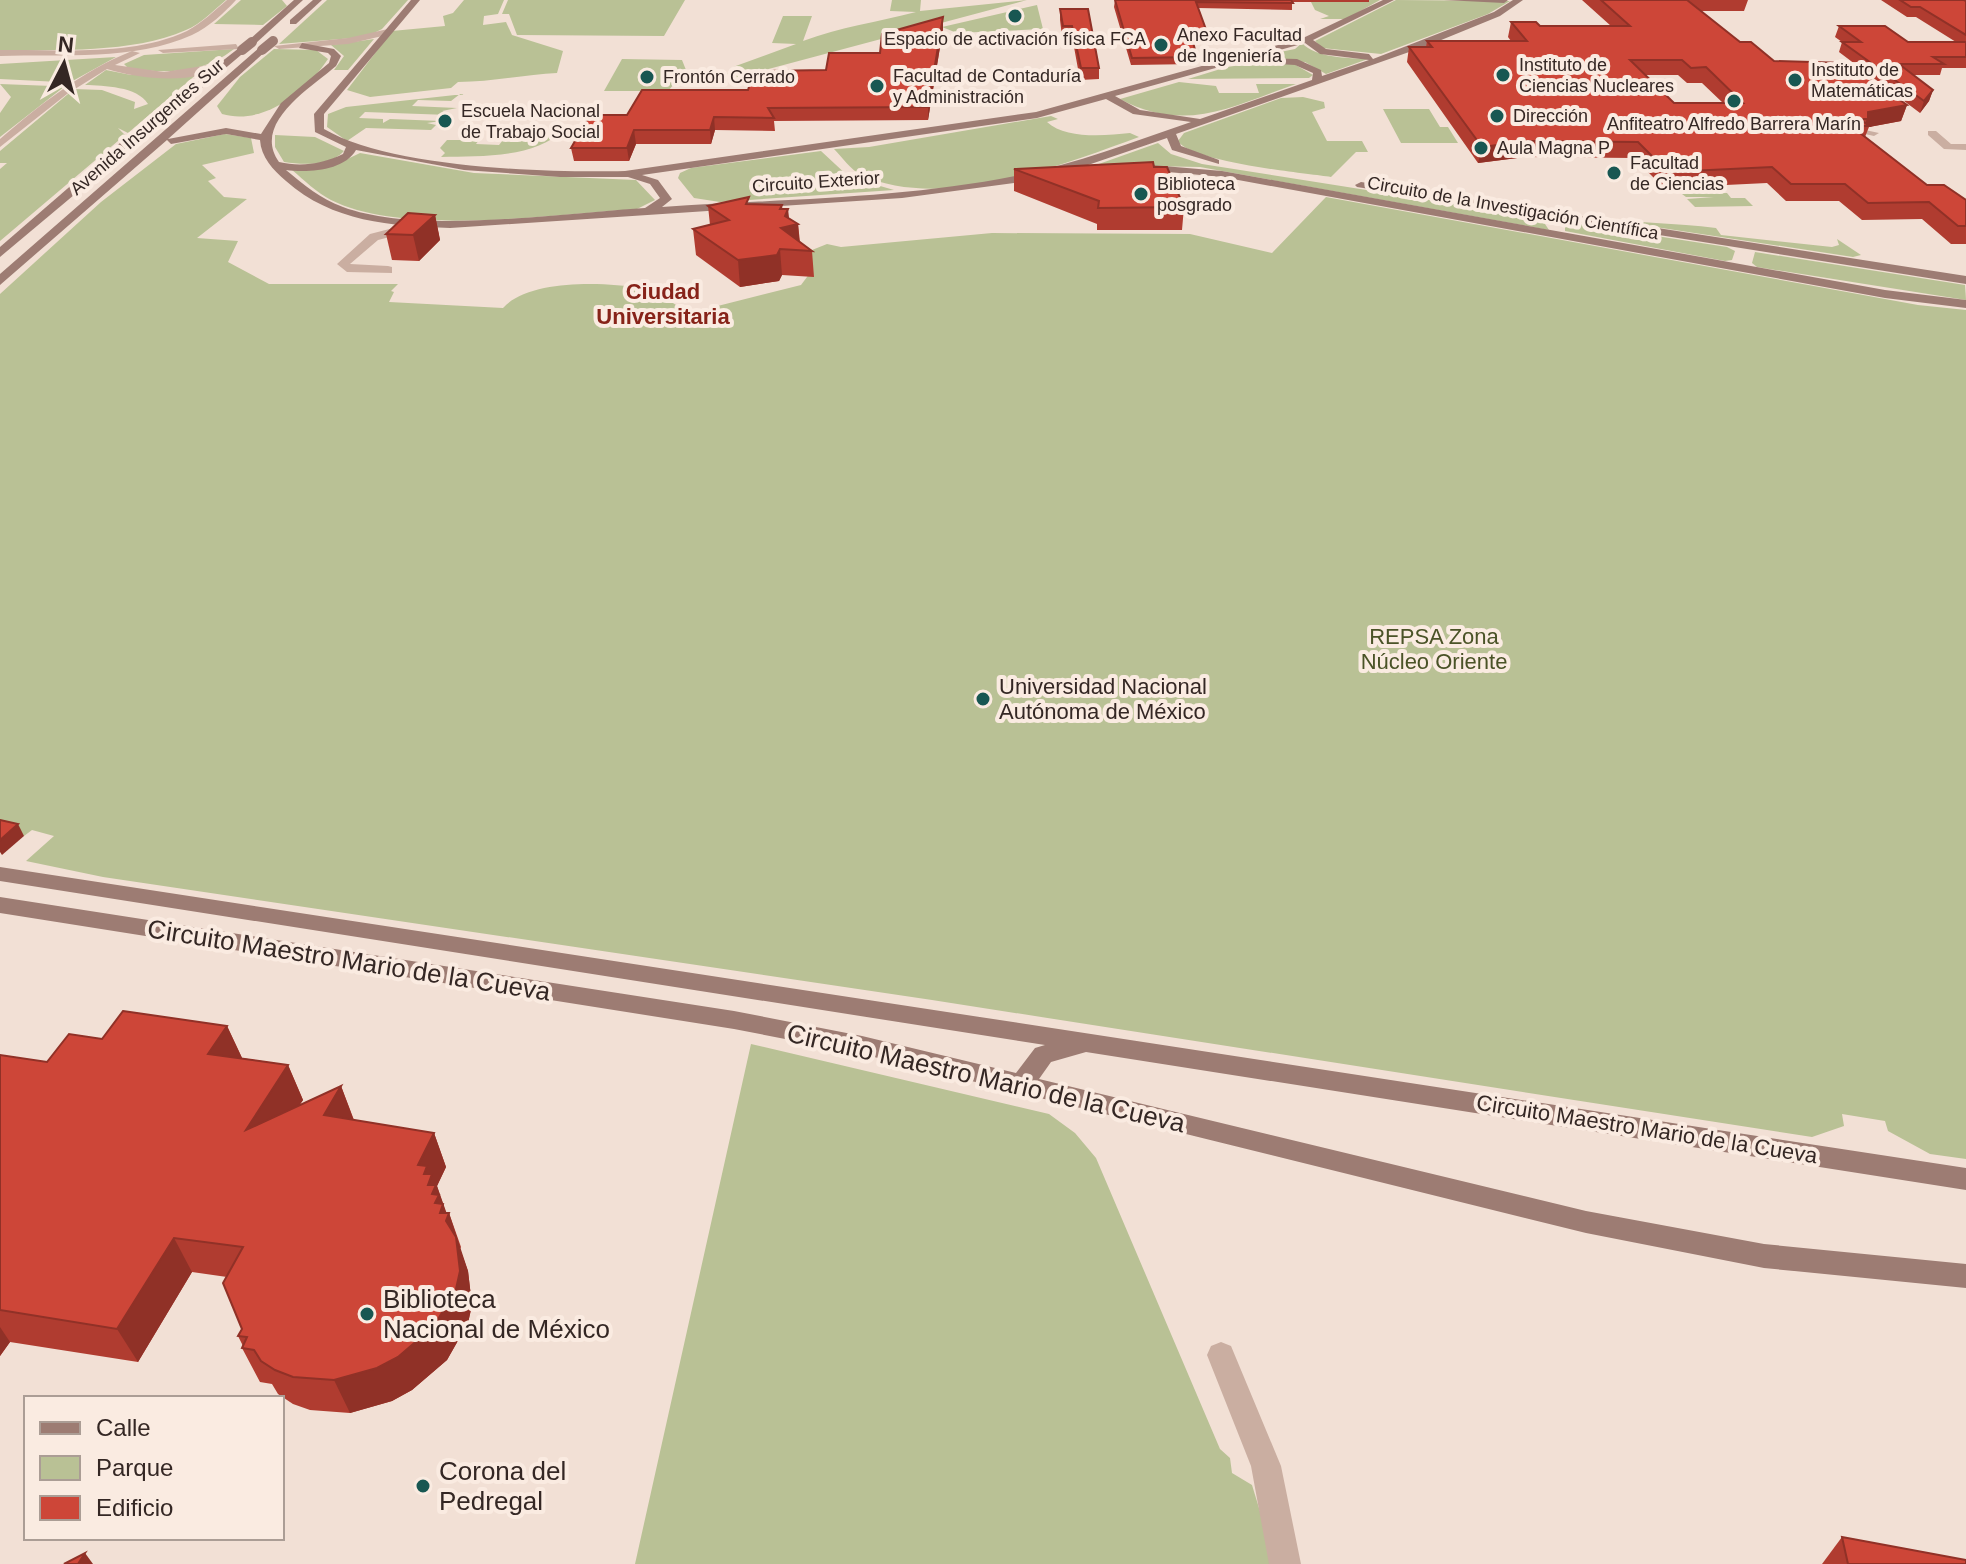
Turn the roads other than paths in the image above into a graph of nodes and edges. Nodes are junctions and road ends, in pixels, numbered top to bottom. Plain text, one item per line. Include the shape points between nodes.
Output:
1 (232, 0) edge
2 (318, 0) edge
3 (416, 0) edge
4 (1390, 0) edge
5 (1448, 0) edge
6 (1504, 0) edge
7 (1519, 0) edge
8 (294, 2) edge
9 (388, 32) junction
10 (187, 34) junction
11 (1306, 40) junction
12 (276, 44) junction
13 (302, 46) junction
14 (185, 48) junction
15 (239, 48) junction
16 (71, 50) junction
17 (0, 53) edge
18 (135, 53) junction
19 (1387, 56) junction
20 (63, 60) junction
21 (0, 62) edge
22 (1229, 62) junction
23 (105, 65) junction
24 (222, 66) junction
25 (321, 75) junction
26 (352, 75) junction
27 (1317, 80) junction
28 (227, 82) junction
29 (1108, 96) junction
30 (319, 99) junction
31 (291, 102) junction
32 (279, 114) junction
33 (257, 118) dead end
34 (1211, 118) junction
35 (1170, 133) junction
36 (1932, 133) dead end
37 (265, 138) junction
38 (171, 141) junction
39 (0, 144) edge
40 (352, 147) junction
41 (1966, 147) edge
42 (275, 164) junction
43 (678, 167) junction
44 (1111, 167) edge
45 (1125, 167) edge
46 (126, 170) junction
47 (1052, 172) junction
48 (625, 174) junction
49 (712, 206) junction
50 (649, 210) junction
51 (369, 218) junction
52 (1573, 219) junction
53 (431, 223) junction
54 (374, 237) junction
55 (1566, 237) junction
56 (1740, 244) junction
57 (0, 253) edge
58 (1731, 266) junction
59 (388, 270) dead end
60 (1966, 280) edge
61 (0, 281) edge
62 (1966, 304) edge
63 (0, 874) edge
64 (0, 905) edge
65 (1098, 1042) junction
66 (1021, 1085) junction
67 (1966, 1179) edge
68 (1966, 1276) edge
69 (1221, 1355) dead end
70 (1285, 1564) edge

1 - 10 street
2 - 12 street, Avenida Insurgentes Sur
3 - 9 street
4 - 11 street, Circuito Exterior
5 - 6 street
7 - 19 street, Circuito Exterior via 1477,23
8 - 15 street, Avenida Insurgentes Sur, bridge
9 - 13 street
9 - 26 street
10 - 14 street via 211,36 208,43
10 - 16 street
11 - 19 street via 1335,55
11 - 22 street, Circuito Exterior
12 - 13 street
12 - 28 street, Avenida Insurgentes Sur, bridge
13 - 25 street via 336,56
14 - 15 street
14 - 18 street
15 - 24 street, Avenida Insurgentes Sur
16 - 17 street
16 - 20 street via 58,56
18 - 20 street
18 - 23 street
19 - 27 street, Circuito Exterior
20 - 21 street
22 - 27 street via 1297,62 1315,69
22 - 29 street, Circuito Exterior
23 - 24 street via 162,74
23 - 39 street
24 - 57 street, Avenida Insurgentes Sur
25 - 26 street
25 - 31 street
26 - 30 street
27 - 34 street, Circuito Exterior
28 - 38 street via 206,112
28 - 46 street, Avenida Insurgentes Sur
29 - 34 street via 1162,117
29 - 43 street, Circuito Exterior via 1018,119
30 - 31 street
30 - 40 street, Circuito Exterior via 319,130
31 - 32 street
32 - 33 street
32 - 37 street
34 - 35 street, Circuito Exterior
35 - 47 street, Circuito Exterior
35 - 52 street, Circuito de la Investigación Científica via 1171,142 1183,153 1224,164
36 - 41 street via 1948,147
37 - 38 street via 226,131
37 - 42 street, Circuito Exterior
38 - 46 street
40 - 42 street via 347,156 322,165
40 - 48 street, Circuito Exterior via 547,175
42 - 51 street, Circuito Exterior via 308,197
43 - 48 street, Circuito Exterior
43 - 49 street via 668,180 682,195
44 - 47 street
45 - 55 street, Circuito de la Investigación Científica via 1194,169
46 - 61 street, Avenida Insurgentes Sur
47 - 49 street, Circuito Exterior via 953,190
48 - 50 street via 654,182 666,199
49 - 50 street, Circuito Exterior
50 - 53 street, Circuito Exterior
51 - 53 street, Circuito Exterior
51 - 54 street
52 - 55 street via 1555,226
52 - 56 street, Circuito de la Investigación Científica
53 - 54 street
54 - 59 street via 344,267
55 - 58 street, Circuito de la Investigación Científica
56 - 58 street via 1746,249 1741,264
56 - 60 street, Circuito de la Investigación Científica
58 - 62 street, Circuito de la Investigación Científica
63 - 65 street, Circuito Maestro Mario de la Cueva
64 - 66 street, Circuito Maestro Mario de la Cueva via 734,1020
65 - 66 street via 1043,1055
65 - 67 street, Circuito Maestro Mario de la Cueva
66 - 68 street, Circuito Maestro Mario de la Cueva via 1586,1222 1764,1256
69 - 70 street via 1266,1466

